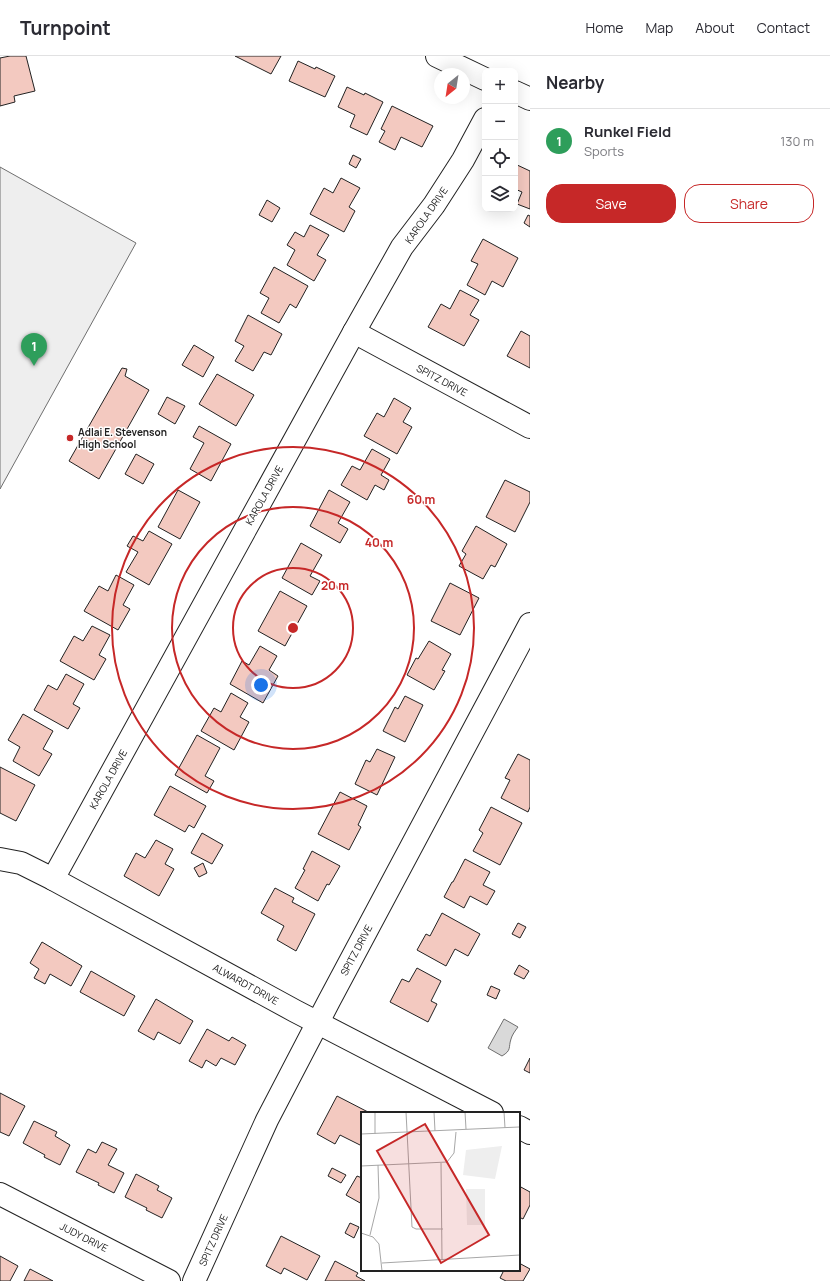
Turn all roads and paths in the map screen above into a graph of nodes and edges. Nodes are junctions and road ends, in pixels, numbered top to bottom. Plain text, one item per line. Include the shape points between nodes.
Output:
1 (437, 56) edge
2 (482, 78) edge
3 (518, 93) edge
4 (530, 99) edge
5 (482, 125) edge
6 (354, 332) junction
7 (530, 428) edge
8 (530, 624) edge
9 (0, 858) edge
10 (53, 879) junction
11 (318, 1022) junction
12 (490, 1112) edge
13 (520, 1128) edge
14 (530, 1133) edge
15 (0, 1194) edge
16 (169, 1281) edge
17 (194, 1281) edge

1 - 2 street
3 - 4 street
5 - 6 street, KAROLA DRIVE via 434,205 402,248
6 - 7 street, SPITZ DRIVE
6 - 10 street, KAROLA DRIVE
8 - 11 street, SPITZ DRIVE
9 - 10 street, ALWARDT DRIVE via 21,863
10 - 11 street, ALWARDT DRIVE
11 - 12 street, ALWARDT DRIVE
11 - 17 street, SPITZ DRIVE via 267,1120
13 - 14 street
15 - 16 street, JUDY DRIVE

